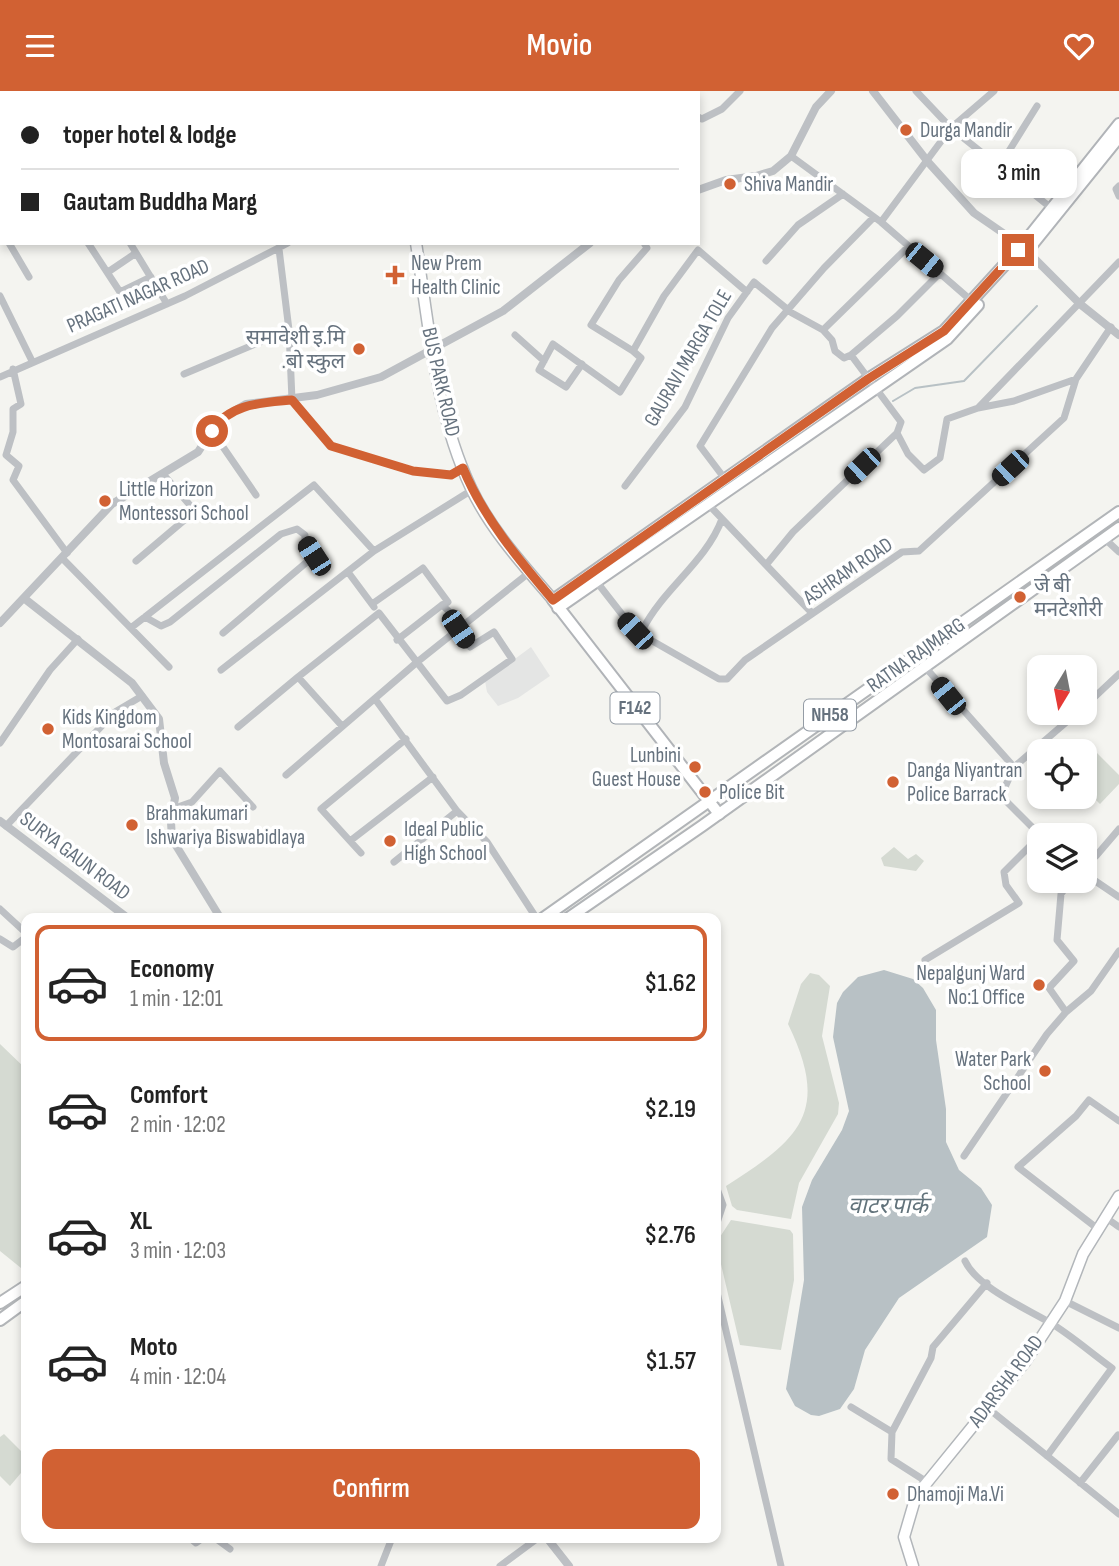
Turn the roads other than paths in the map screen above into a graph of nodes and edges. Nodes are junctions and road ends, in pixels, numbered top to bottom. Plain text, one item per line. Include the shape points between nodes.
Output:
1 (740, 91) edge
2 (831, 91) edge
3 (873, 91) edge
4 (916, 91) edge
5 (994, 91) edge
6 (1037, 106) dead end
7 (700, 118) edge
8 (1119, 124) edge
9 (951, 128) junction
10 (1119, 138) edge
11 (790, 156) junction
12 (928, 162) junction
13 (999, 167) junction
14 (1119, 186) edge
15 (700, 189) edge
16 (843, 194) junction
17 (1119, 197) edge
18 (1050, 207) junction
19 (878, 219) junction
20 (10, 245) edge
21 (89, 245) edge
22 (131, 245) edge
23 (285, 245) edge
24 (416, 245) edge
25 (587, 245) edge
26 (645, 245) edge
27 (908, 247) junction
28 (1023, 248) junction
29 (279, 249) junction
30 (136, 253) junction
31 (766, 261) dead end
32 (1119, 262) edge
33 (108, 272) junction
34 (940, 273) junction
35 (30, 277) dead end
36 (151, 277) junction
37 (747, 292) junction
38 (0, 296) edge
39 (167, 304) junction
40 (975, 304) junction
41 (1080, 304) junction
42 (788, 307) junction
43 (289, 330) junction
44 (823, 330) junction
45 (1116, 331) edge
46 (515, 335) dead end
47 (431, 351) junction
48 (633, 351) junction
49 (850, 355) junction
50 (32, 361) junction
51 (544, 361) junction
52 (582, 364) junction
53 (13, 369) junction
54 (184, 374) dead end
55 (0, 377) edge
56 (1076, 379) junction
57 (872, 383) junction
58 (292, 400) junction
59 (978, 408) junction
60 (212, 431) junction
61 (897, 433) junction
62 (463, 468) junction
63 (163, 474) junction
64 (725, 479) junction
65 (625, 486) dead end
66 (472, 489) junction
67 (256, 495) dead end
68 (708, 504) junction
69 (1119, 512) edge
70 (722, 519) junction
71 (1119, 528) edge
72 (1105, 539) junction
73 (374, 551) junction
74 (1119, 552) edge
75 (65, 556) junction
76 (136, 561) dead end
77 (766, 565) junction
78 (348, 572) junction
79 (530, 572) junction
80 (596, 580) junction
81 (25, 599) junction
82 (372, 604) junction
83 (555, 604) junction
84 (442, 605) junction
85 (379, 613) junction
86 (812, 613) junction
87 (145, 617) junction
88 (0, 623) edge
89 (132, 627) junction
90 (458, 629) junction
91 (635, 631) junction
92 (223, 633) dead end
93 (78, 639) junction
94 (397, 640) junction
95 (416, 663) junction
96 (169, 667) dead end
97 (925, 667) junction
98 (221, 670) dead end
99 (1119, 674) edge
100 (298, 677) junction
101 (1097, 695) edge
102 (142, 696) junction
103 (376, 699) junction
104 (1063, 725) edge
105 (342, 726) junction
106 (238, 727) dead end
107 (405, 739) junction
108 (0, 743) edge
109 (1014, 767) junction
110 (286, 775) dead end
111 (433, 777) junction
112 (708, 801) junction
113 (253, 807) dead end
114 (175, 808) junction
115 (457, 811) junction
116 (719, 814) junction
117 (3, 823) edge
118 (1028, 823) edge
119 (1119, 829) edge
120 (350, 841) junction
121 (1027, 848) edge
122 (361, 853) dead end
123 (1097, 855) edge
124 (394, 862) dead end
125 (1097, 882) edge
126 (1062, 893) edge
127 (1119, 897) edge
128 (0, 909) edge
129 (121, 913) edge
130 (217, 913) edge
131 (536, 913) edge
132 (549, 913) edge
133 (576, 913) edge
134 (21, 930) edge
135 (0, 939) edge
136 (21, 940) edge
137 (1119, 951) edge
138 (925, 960) dead end
139 (1066, 1012) junction
140 (1119, 1121) edge
141 (964, 1156) dead end
142 (1119, 1196) edge
143 (1105, 1217) junction
144 (1119, 1227) edge
145 (1098, 1229) junction
146 (965, 1261) dead end
147 (987, 1283) junction
148 (21, 1289) edge
149 (1065, 1301) junction
150 (0, 1303) edge
151 (21, 1305) edge
152 (721, 1309) edge
153 (0, 1320) edge
154 (1049, 1322) junction
155 (1119, 1328) edge
156 (851, 1408) dead end
157 (989, 1409) junction
158 (892, 1432) junction
159 (1118, 1435) edge
160 (1047, 1456) junction
161 (927, 1482) junction
162 (1080, 1483) junction
163 (1119, 1514) edge
164 (222, 1543) edge
165 (388, 1543) edge
166 (531, 1543) edge
167 (551, 1543) edge
168 (230, 1549) dead end
169 (381, 1566) edge
170 (500, 1566) edge
171 (569, 1566) edge
172 (781, 1566) edge
173 (913, 1566) edge

1 - 7 street via 722,109
2 - 11 street via 816,107
3 - 12 street
4 - 9 street
5 - 9 street
6 - 13 street
8 - 18 main road
9 - 12 street
9 - 13 street
10 - 28 main road
11 - 15 street via 774,170
11 - 16 street
12 - 19 street
12 - 28 street via 974,213
13 - 18 street
14 - 17 street
16 - 19 street
16 - 31 street via 799,225
18 - 28 main road
19 - 27 street
19 - 42 street
20 - 35 street
21 - 33 street
22 - 30 street
23 - 29 street, PRAGATI NAGAR ROAD
24 - 47 main road, BUS PARK ROAD
25 - 47 street via 503,311
26 - 48 street via 591,325
27 - 34 street
27 - 44 street
28 - 40 main road
28 - 41 street
29 - 39 street, PRAGATI NAGAR ROAD
29 - 43 street
30 - 33 street
30 - 36 street
32 - 41 street
33 - 36 street via 120,292
34 - 40 street
34 - 49 street
36 - 39 street
37 - 42 street, GAURAVI MARGA TOLE via 754,282
37 - 48 street via 698,250 664,296
37 - 65 street, GAURAVI MARGA TOLE via 728,318 685,407
38 - 50 street
39 - 50 street, PRAGATI NAGAR ROAD
40 - 57 main road
41 - 45 street
41 - 59 street
42 - 44 street, GAURAVI MARGA TOLE
42 - 64 street via 700,446
43 - 54 street
43 - 58 street
44 - 49 street, GAURAVI MARGA TOLE via 835,352 844,358
45 - 56 street, ASHRAM ROAD
46 - 51 street
47 - 58 street via 381,377
47 - 62 main road, BUS PARK ROAD
48 - 52 street via 641,358 620,392
49 - 57 street, GAURAVI MARGA TOLE
50 - 53 street, PRAGATI NAGAR ROAD
51 - 52 street via 553,344
51 - 52 street via 539,370 566,387
53 - 55 street, PRAGATI NAGAR ROAD
53 - 75 street via 21,404 13,409 6,455 19,466 13,480
56 - 59 street via 1014,401
56 - 86 street, ASHRAM ROAD via 1064,418 919,551 902,552
57 - 61 street, GAURAVI MARGA TOLE via 901,422
57 - 64 main road
57 - 68 main road
58 - 60 street via 246,404 219,420
58 - 62 street via 331,446 413,471 451,475
59 - 61 street via 947,419 940,458 924,470
60 - 63 street via 198,452
60 - 67 street
61 - 77 street via 793,532
62 - 66 main road, BUS PARK ROAD
63 - 75 street via 112,504
63 - 76 street via 195,511
64 - 83 main road
66 - 73 street
66 - 79 main road, BUS PARK ROAD
68 - 70 street
68 - 80 main road
69 - 112 main road, RATNA RAJMARG / NH58
70 - 77 street
70 - 91 street via 706,549 660,601 643,629
71 - 72 main road, RATNA RAJMARG / NH58
72 - 74 street
72 - 97 main road, RATNA RAJMARG / NH58
73 - 78 street
73 - 87 street via 314,485
75 - 81 street
75 - 89 street
77 - 86 street
78 - 82 street
78 - 98 street
79 - 83 main road, BUS PARK ROAD
79 - 90 street
80 - 83 main road
80 - 91 street, ASHRAM ROAD
81 - 88 street
81 - 93 street
82 - 84 street via 423,568 448,602
82 - 85 street
83 - 112 main road, BUS PARK ROAD / F142
84 - 90 street
84 - 94 street
85 - 94 street
85 - 100 street
86 - 91 street, ASHRAM ROAD via 745,660 727,679 719,679
87 - 89 street
87 - 92 street via 161,626 170,622 281,534 297,529 305,535 314,556
89 - 96 street
90 - 95 street
90 - 95 street via 470,647 494,632 512,659 447,701
93 - 102 street
93 - 108 street via 50,670
94 - 95 street
95 - 103 street
97 - 109 street
97 - 116 main road, RATNA RAJMARG / NH58
99 - 101 street
100 - 105 street
100 - 106 street
102 - 114 street via 162,725 164,763
102 - 117 street via 115,712
103 - 105 street
103 - 107 street
104 - 109 street
105 - 110 street
107 - 111 street
107 - 120 street via 321,809
109 - 118 street via 1001,796
111 - 115 street
111 - 120 street
112 - 116 main road, BUS PARK ROAD / F142
112 - 132 main road, RATNA RAJMARG / NH58
113 - 114 street via 220,771 192,801
114 - 130 street via 170,829 177,851
115 - 124 street
115 - 131 street via 488,842
116 - 133 main road, RATNA RAJMARG / NH58
117 - 129 street, SURYA GAUN ROAD
119 - 123 street
120 - 122 street
121 - 138 street via 1004,872 1019,903
125 - 127 street
126 - 139 street via 1057,940 1074,961 1049,988
128 - 134 street
135 - 136 street via 13,947
137 - 139 street via 1091,991
139 - 141 street
140 - 145 street via 1089,1100 1018,1167
142 - 143 main road, ADARSHA ROAD
143 - 144 street
143 - 145 main road, ADARSHA ROAD
145 - 149 main road, ADARSHA ROAD
146 - 147 street
147 - 154 street via 1020,1308
147 - 158 street via 933,1347
148 - 150 main road
149 - 154 main road, ADARSHA ROAD
149 - 155 street
151 - 153 main road
152 - 172 street
154 - 157 main road, ADARSHA ROAD
154 - 160 street via 1112,1368
156 - 158 street
157 - 160 street
157 - 161 main road, ADARSHA ROAD
158 - 161 street via 891,1459
159 - 162 street
160 - 162 street
161 - 173 main road, ADARSHA ROAD via 916,1496 904,1537
162 - 163 street
164 - 168 street
165 - 169 street
166 - 170 street
167 - 171 street

